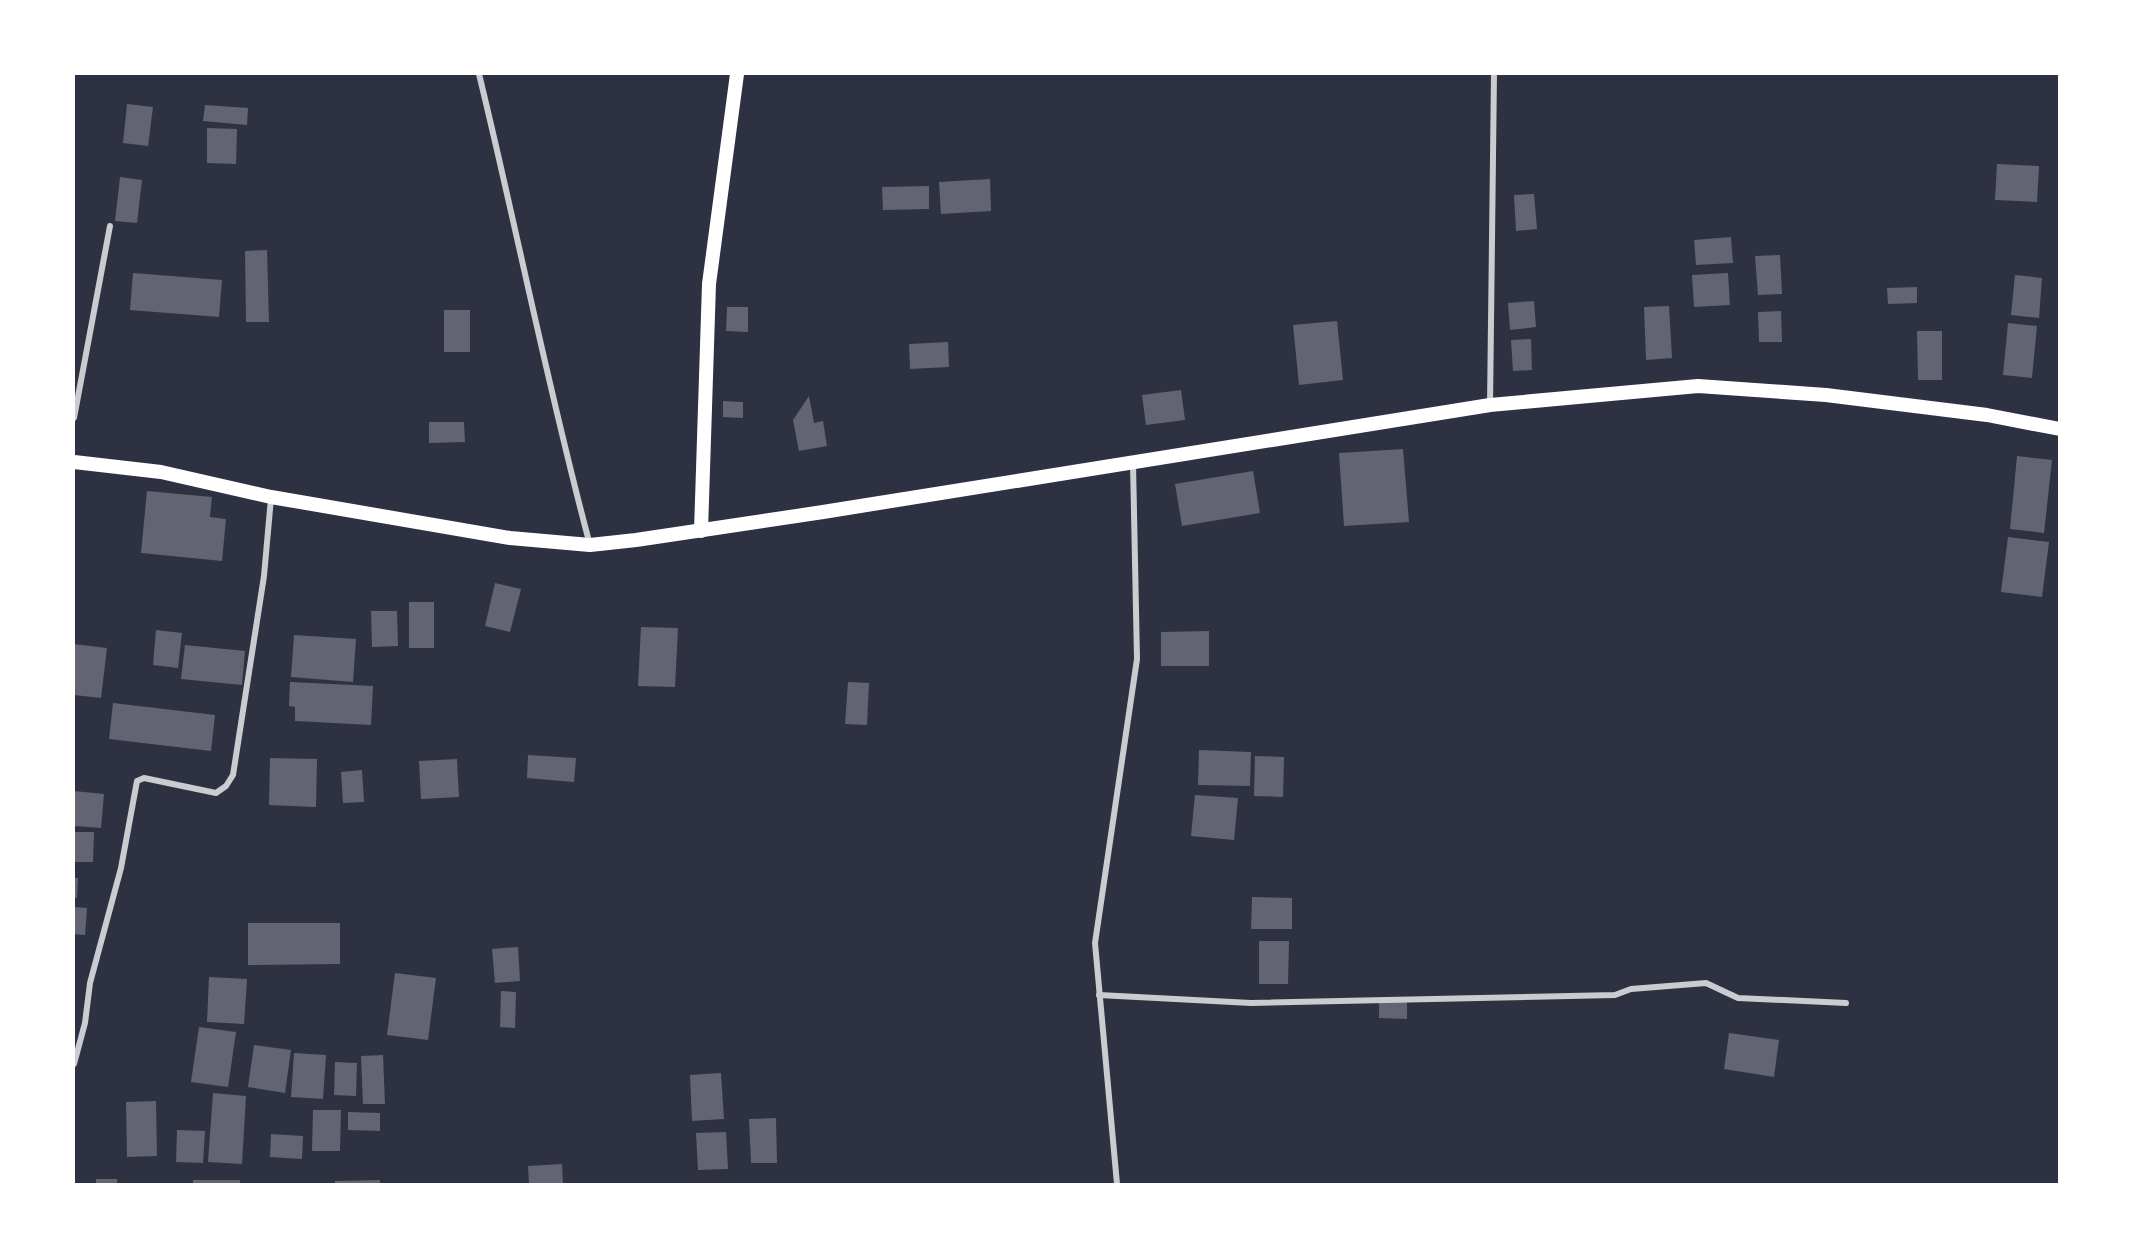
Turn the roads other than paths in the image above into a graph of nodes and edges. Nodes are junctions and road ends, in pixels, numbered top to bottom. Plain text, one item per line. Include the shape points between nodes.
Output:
1 (479, 74) edge
2 (737, 74) edge
3 (1494, 74) edge
4 (110, 226) dead end
5 (1490, 405) junction
6 (74, 418) edge
7 (2060, 429) edge
8 (74, 462) edge
9 (1132, 462) junction
10 (271, 497) junction
11 (701, 531) junction
12 (590, 545) junction
13 (1100, 995) junction
14 (1846, 1003) dead end
15 (74, 1064) edge
16 (1117, 1185) edge

1 - 12 street via 561,438
2 - 11 main road via 709,284
3 - 5 street
4 - 6 street
5 - 7 main road via 1698,386 1826,395 1987,415
5 - 9 main road
8 - 10 main road via 161,472
9 - 11 main road
9 - 13 street via 1137,659 1095,943
10 - 12 main road via 510,538
10 - 15 street via 264,576 233,774 216,793 144,778 137,781 121,868 90,983
11 - 12 main road
13 - 14 street via 1262,1003 1615,995 1631,988 1706,983 1738,998
13 - 16 street

